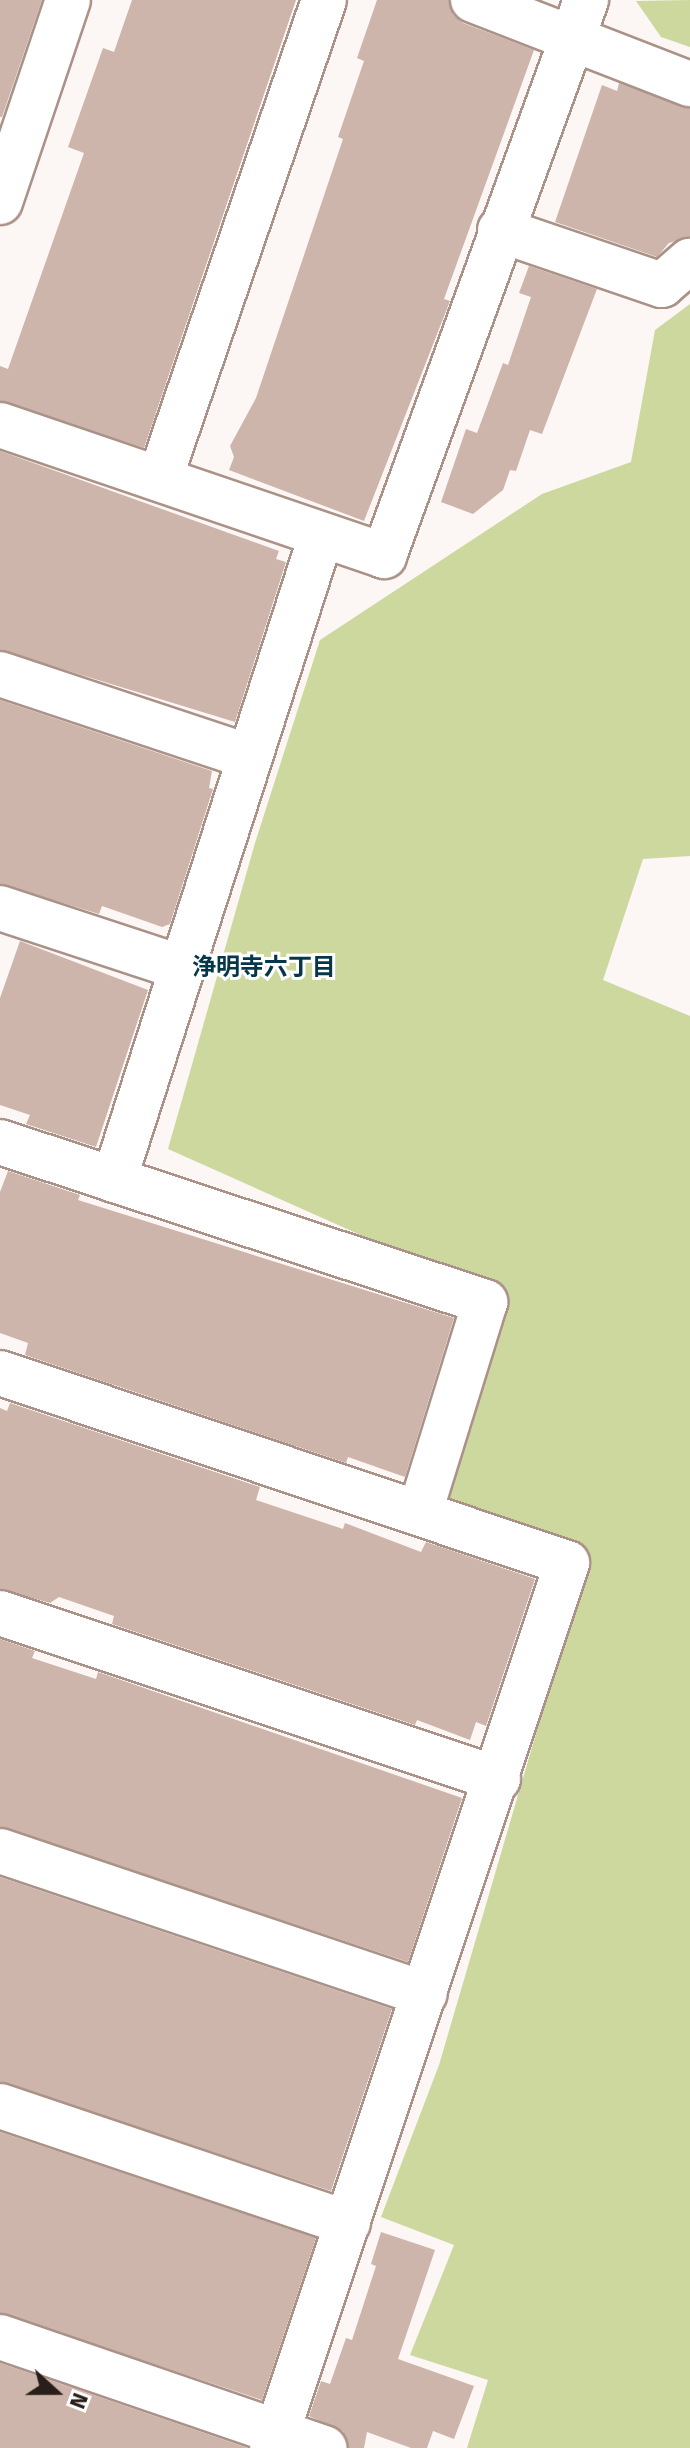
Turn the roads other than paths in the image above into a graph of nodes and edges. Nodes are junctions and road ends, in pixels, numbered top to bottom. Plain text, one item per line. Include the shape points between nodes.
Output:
1 (68, 0) edge
2 (324, 0) edge
3 (473, 0) edge
4 (578, 19) edge
5 (690, 84) edge
6 (0, 202) edge
7 (500, 230) junction
8 (690, 261) edge
9 (0, 425) edge
10 (160, 478) junction
11 (321, 536) junction
12 (0, 674) edge
13 (250, 757) junction
14 (0, 908) edge
15 (182, 968) junction
16 (0, 1142) edge
17 (114, 1180) junction
18 (0, 1373) edge
19 (420, 1512) junction
20 (0, 1613) edge
21 (498, 1779) junction
22 (0, 1851) edge
23 (425, 1994) junction
24 (0, 2106) edge
25 (348, 2223) junction
26 (0, 2337) edge
27 (274, 2440) edge
28 (325, 2448) edge

1 - 6 street
2 - 10 street
3 - 4 street
4 - 5 street
4 - 7 street
7 - 8 street via 662,285
7 - 11 street via 384,556
9 - 10 street
10 - 11 street
11 - 13 street
12 - 13 street
13 - 15 street
14 - 15 street
15 - 17 street
16 - 17 street
17 - 19 street via 485,1302
18 - 19 street
19 - 21 street via 567,1563
20 - 21 street
21 - 23 street
22 - 23 street
23 - 25 street
24 - 25 street
25 - 27 street
26 - 27 street
27 - 28 street

